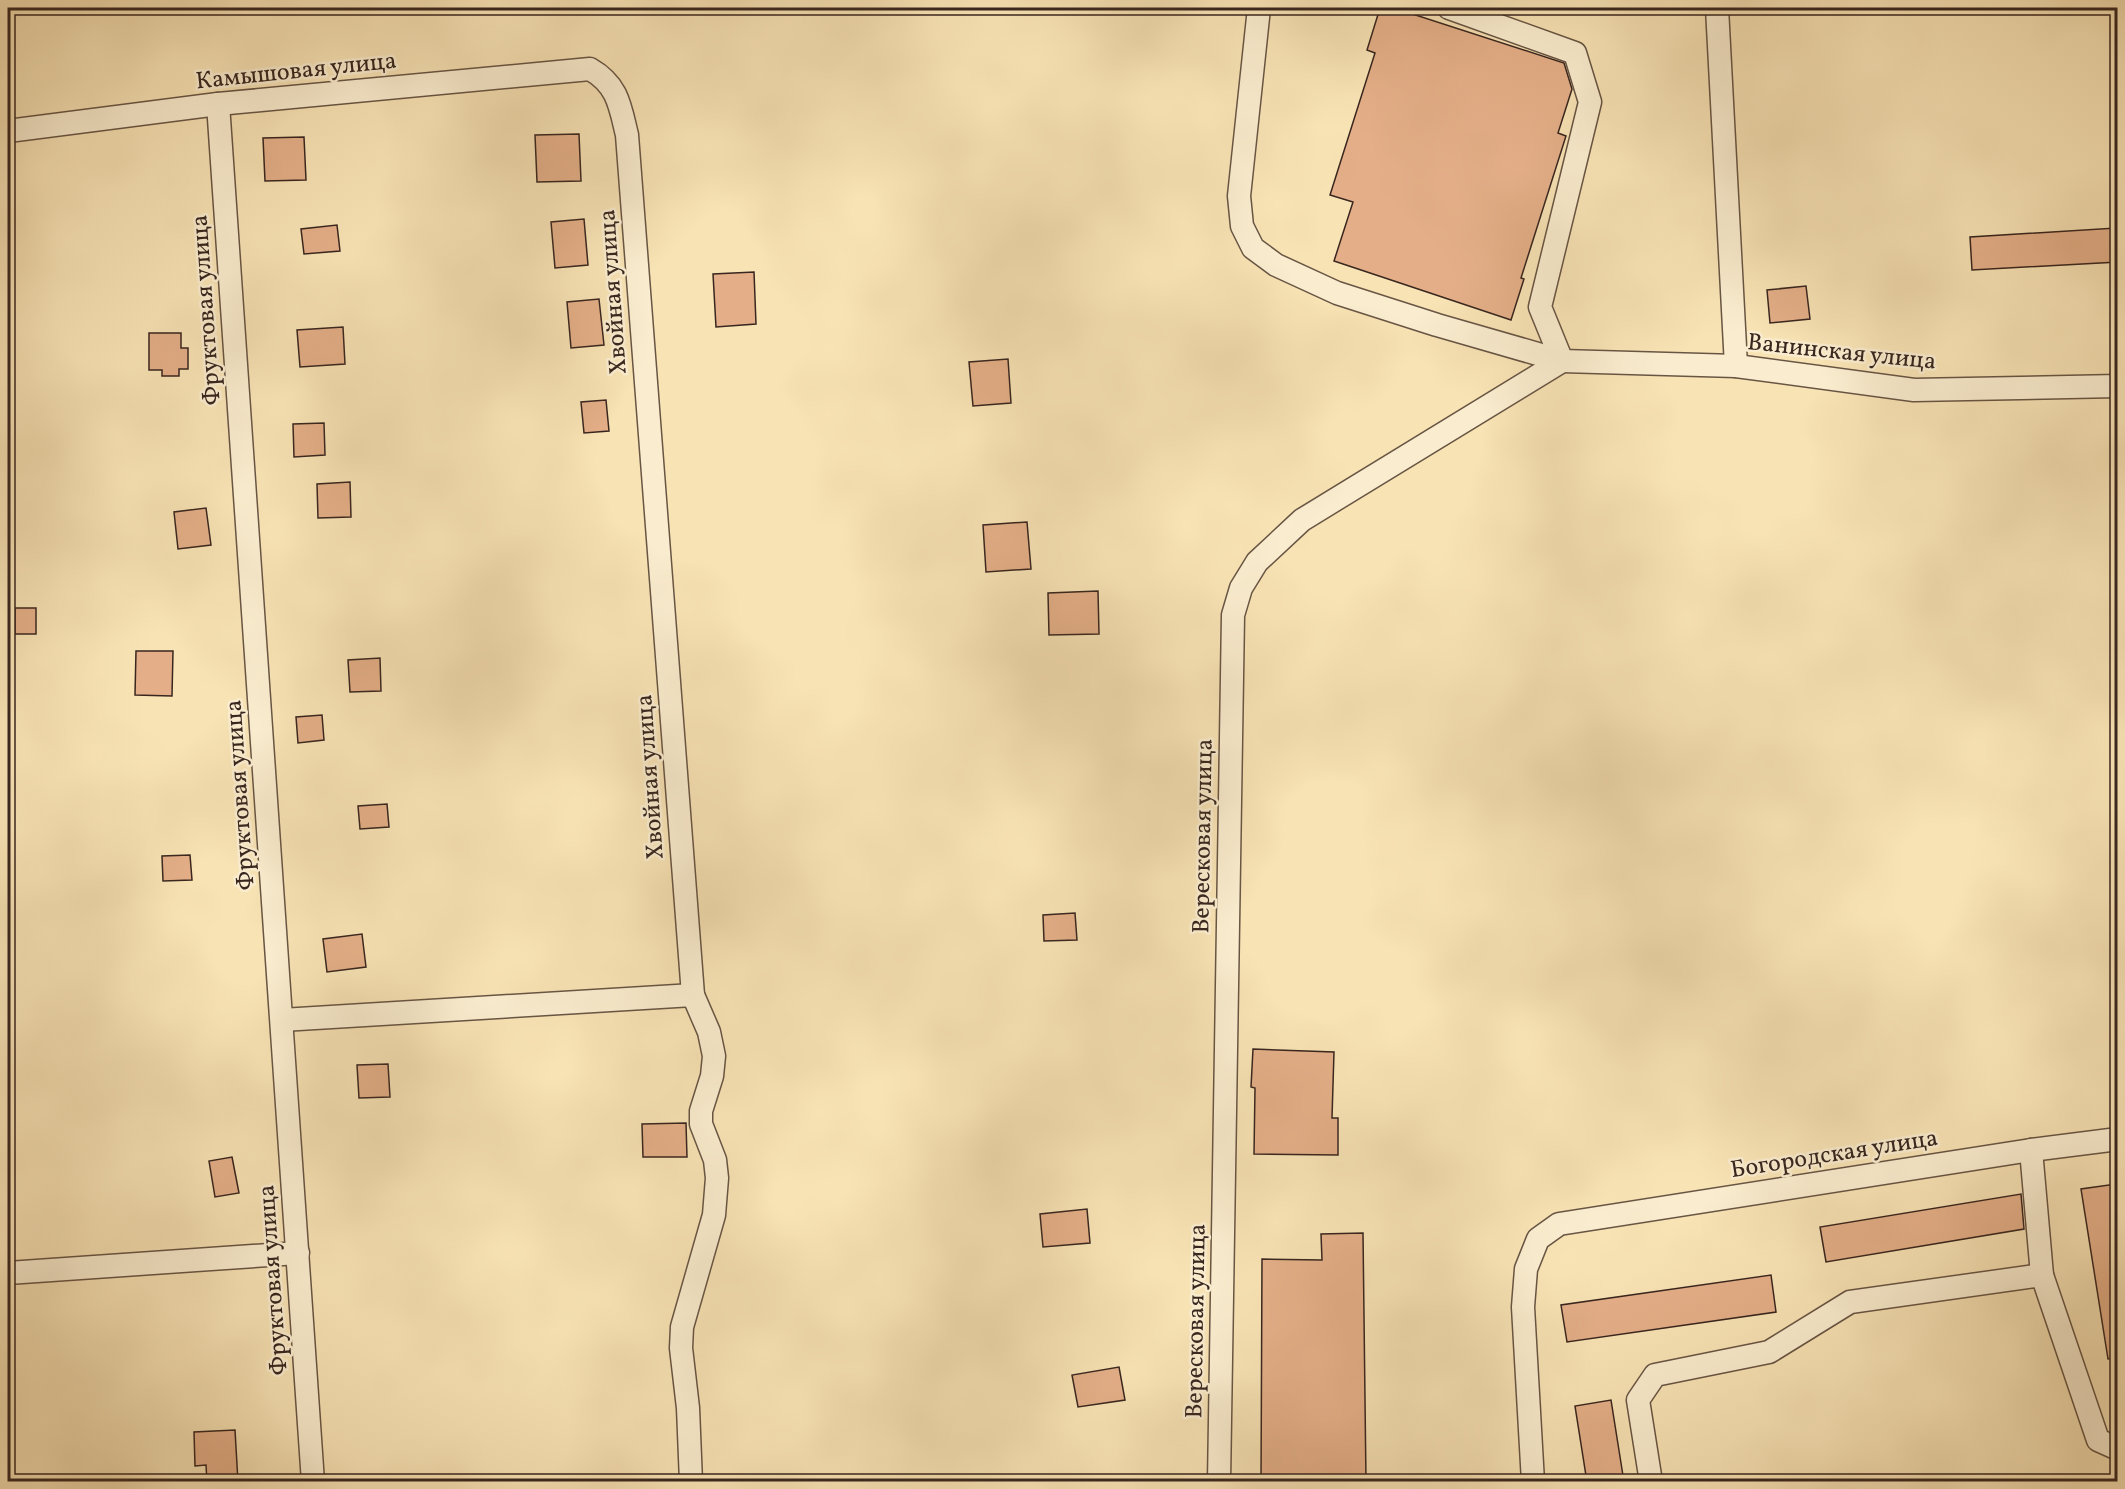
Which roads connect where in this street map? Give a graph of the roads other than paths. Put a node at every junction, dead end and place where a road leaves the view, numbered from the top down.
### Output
1 (1259, 8) edge
2 (1449, 8) edge
3 (1717, 8) edge
4 (590, 69) joint
5 (218, 104) junction
6 (8, 131) edge
7 (1562, 361) junction
8 (1736, 366) junction
9 (2118, 386) edge
10 (693, 995) junction
11 (282, 1020) junction
12 (2118, 1139) edge
13 (2031, 1150) junction
14 (298, 1253) junction
15 (8, 1273) edge
16 (2042, 1275) junction
17 (2118, 1449) edge
18 (313, 1482) edge
19 (691, 1482) edge
20 (1219, 1482) edge
21 (1533, 1482) edge
22 (1651, 1482) edge

1 - 7 street, Ванинская улица
2 - 7 street
3 - 8 street
4 - 5 street, Камышовая улица
4 - 10 street, Хвойная улица
5 - 6 street, Камышовая улица
5 - 11 street, Фруктовая улица
7 - 8 street, Ванинская улица
7 - 20 street, Вересковая улица
8 - 9 street, Ванинская улица
10 - 11 street
10 - 19 street, Хвойная улица
11 - 14 street, Фруктовая улица
12 - 13 street, Богородская улица
13 - 16 street
13 - 21 street, Богородская улица
14 - 15 street
14 - 18 street, Фруктовая улица
16 - 17 street
16 - 22 street

